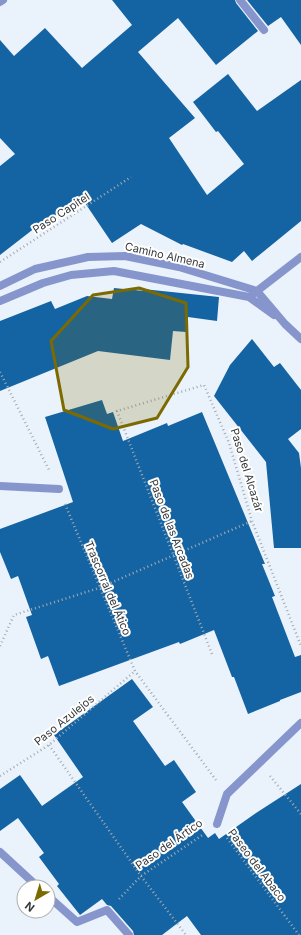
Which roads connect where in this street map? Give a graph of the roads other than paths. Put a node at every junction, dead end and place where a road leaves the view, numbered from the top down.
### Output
1 (3, 0) edge
2 (240, 0) edge
3 (0, 2) edge
4 (264, 30) dead end
5 (301, 257) edge
6 (0, 286) edge
7 (257, 291) junction
8 (249, 297) junction
9 (0, 301) edge
10 (285, 324) junction
11 (301, 339) edge
12 (0, 486) edge
13 (59, 489) road end
14 (301, 723) edge
15 (217, 824) road end
16 (0, 852) edge
17 (29, 879) edge
18 (56, 903) edge
19 (128, 935) edge

1 - 3 street
2 - 4 street
5 - 7 street
6 - 7 street, Camino Almena
7 - 8 street
7 - 10 street
8 - 9 street
8 - 10 street
10 - 11 street
12 - 13 street
14 - 15 street, Paso del Ártico
16 - 17 street
18 - 19 street

